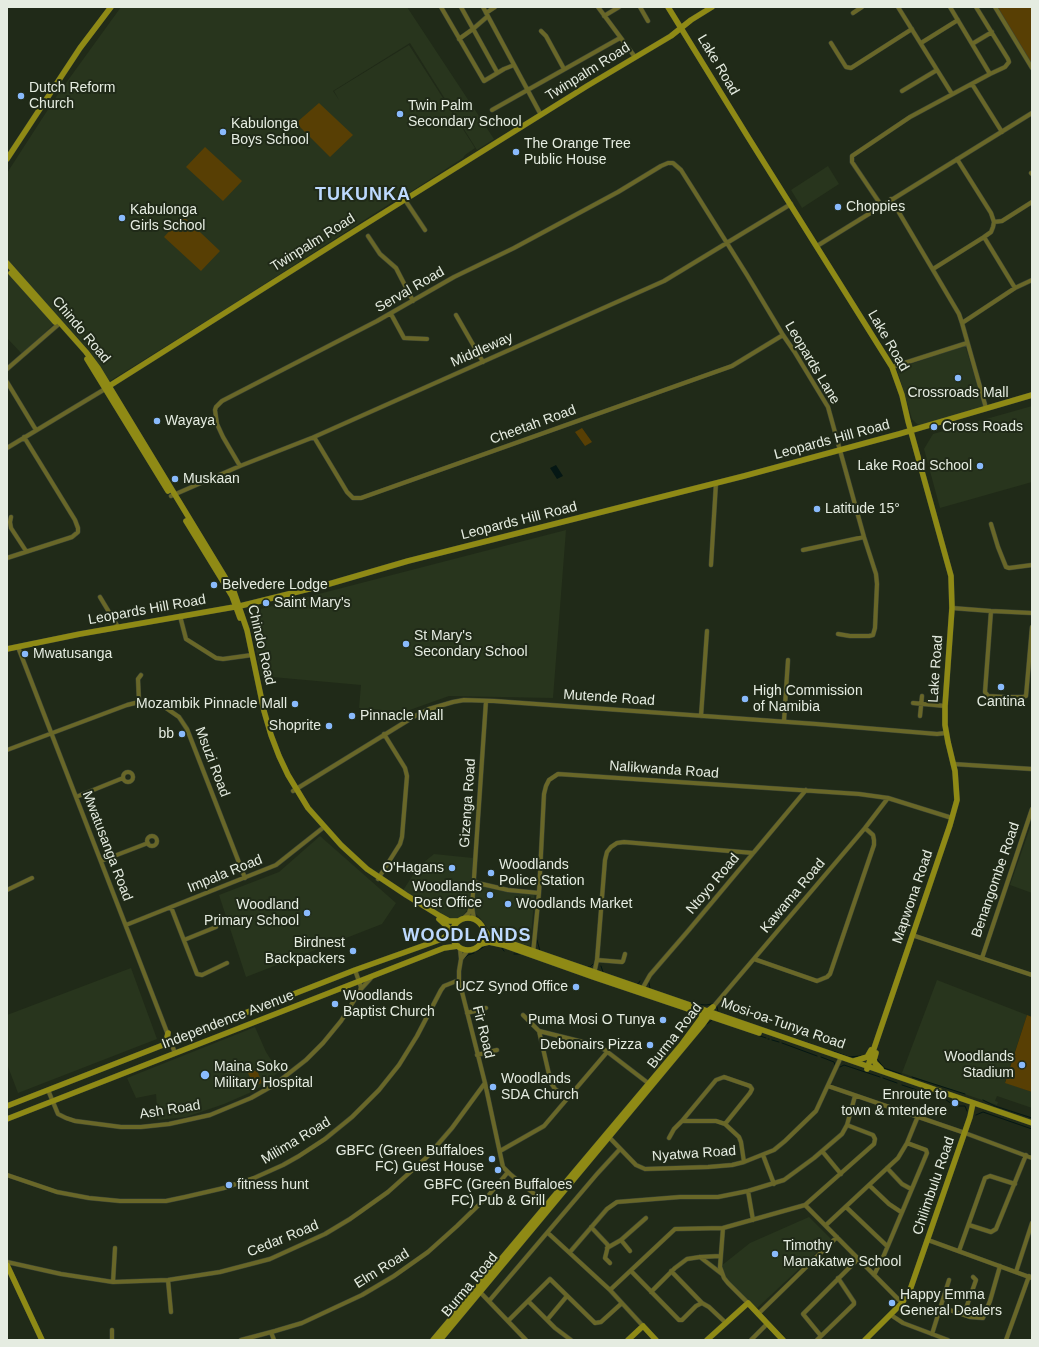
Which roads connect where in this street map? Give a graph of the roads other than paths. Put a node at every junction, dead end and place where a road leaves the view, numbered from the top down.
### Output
1 (441, 7) edge
2 (461, 7) edge
3 (483, 7) edge
4 (495, 7) edge
5 (598, 7) edge
6 (619, 7) edge
7 (640, 7) edge
8 (668, 7) edge
9 (712, 7) edge
10 (862, 7) edge
11 (898, 7) edge
12 (950, 7) edge
13 (976, 7) edge
14 (994, 7) edge
15 (108, 8) edge
16 (853, 13) dead end
17 (487, 14) junction
18 (604, 16) junction
19 (676, 18) junction
20 (692, 20) junction
21 (958, 20) junction
22 (648, 21) dead end
23 (681, 28) junction
24 (473, 29) junction
25 (912, 29) junction
26 (541, 31) dead end
27 (992, 32) junction
28 (671, 36) junction
29 (620, 38) junction
30 (688, 38) junction
31 (459, 39) junction
32 (831, 43) dead end
33 (921, 43) junction
34 (972, 44) junction
35 (635, 57) junction
36 (514, 65) junction
37 (1032, 68) edge
38 (564, 69) junction
39 (937, 70) junction
40 (497, 72) junction
41 (990, 74) junction
42 (972, 84) junction
43 (527, 90) junction
44 (902, 91) dead end
45 (952, 94) junction
46 (492, 110) dead end
47 (1032, 113) edge
48 (541, 115) junction
49 (1002, 132) junction
50 (7, 158) edge
51 (957, 159) junction
52 (673, 163) joint
53 (891, 199) junction
54 (405, 200) junction
55 (1032, 202) edge
56 (791, 204) junction
57 (881, 205) junction
58 (994, 222) junction
59 (425, 230) dead end
60 (368, 236) dead end
61 (984, 237) junction
62 (727, 244) junction
63 (817, 246) junction
64 (7, 263) edge
65 (7, 269) edge
66 (933, 269) junction
67 (1032, 280) edge
68 (1015, 288) junction
69 (413, 302) junction
70 (391, 314) junction
71 (456, 315) dead end
72 (962, 323) junction
73 (59, 324) junction
74 (782, 334) junction
75 (427, 339) dead end
76 (967, 343) junction
77 (482, 362) junction
78 (892, 367) junction
79 (7, 369) edge
80 (7, 382) edge
81 (107, 387) junction
82 (1032, 395) edge
83 (986, 408) junction
84 (908, 418) junction
85 (923, 427) junction
86 (36, 430) junction
87 (911, 431) junction
88 (899, 434) junction
89 (24, 437) junction
90 (314, 437) junction
91 (914, 442) junction
92 (7, 448) edge
93 (840, 450) junction
94 (240, 466) junction
95 (716, 483) junction
96 (173, 495) junction
97 (11, 517) dead end
98 (991, 524) dead end
99 (864, 537) junction
100 (803, 550) dead end
101 (26, 551) junction
102 (7, 558) edge
103 (711, 565) dead end
104 (1032, 565) edge
105 (100, 596) dead end
106 (234, 596) junction
107 (249, 603) junction
108 (238, 606) junction
109 (226, 608) junction
110 (952, 608) junction
111 (991, 611) junction
112 (1032, 613) edge
113 (241, 615) junction
114 (180, 616) junction
115 (118, 627) junction
116 (1032, 627) edge
117 (707, 631) dead end
118 (838, 634) dead end
119 (18, 647) junction
120 (7, 649) edge
121 (250, 656) junction
122 (788, 660) dead end
123 (141, 675) dead end
124 (922, 696) dead end
125 (486, 701) junction
126 (139, 702) junction
127 (913, 703) dead end
128 (921, 704) junction
129 (945, 706) junction
130 (701, 716) junction
131 (920, 716) dead end
132 (784, 721) junction
133 (52, 733) junction
134 (946, 733) junction
135 (384, 734) junction
136 (7, 750) edge
137 (953, 764) junction
138 (1032, 769) edge
139 (123, 778) dead end
140 (295, 790) junction
141 (806, 790) junction
142 (76, 797) junction
143 (888, 798) junction
144 (1032, 810) edge
145 (952, 818) junction
146 (323, 828) junction
147 (865, 828) junction
148 (148, 843) dead end
149 (753, 853) junction
150 (101, 861) junction
151 (32, 878) dead end
152 (245, 878) junction
153 (379, 878) junction
154 (473, 882) junction
155 (7, 890) edge
156 (539, 893) junction
157 (472, 906) junction
158 (171, 907) junction
159 (474, 919) junction
160 (460, 920) junction
161 (126, 925) junction
162 (216, 926) dead end
163 (483, 928) junction
164 (452, 931) junction
165 (912, 935) junction
166 (184, 940) junction
167 (481, 944) junction
168 (459, 947) junction
169 (468, 950) junction
170 (533, 953) junction
171 (626, 954) dead end
172 (982, 958) junction
173 (461, 959) junction
174 (754, 959) junction
175 (597, 960) junction
176 (227, 963) dead end
177 (355, 970) junction
178 (594, 975) junction
179 (1032, 975) edge
180 (373, 976) junction
181 (459, 980) junction
182 (359, 981) junction
183 (642, 990) junction
184 (360, 992) junction
185 (486, 1008) dead end
186 (709, 1012) junction
187 (467, 1013) junction
188 (523, 1015) dead end
189 (885, 1016) junction
190 (882, 1024) junction
191 (539, 1031) junction
192 (168, 1033) junction
193 (171, 1042) junction
194 (163, 1046) junction
195 (497, 1050) dead end
196 (608, 1052) junction
197 (175, 1053) junction
198 (477, 1055) junction
199 (840, 1058) junction
200 (854, 1061) junction
201 (867, 1067) junction
202 (888, 1072) junction
203 (484, 1083) junction
204 (648, 1083) junction
205 (828, 1086) junction
206 (48, 1090) junction
207 (855, 1096) junction
208 (567, 1098) junction
209 (52, 1102) junction
210 (975, 1105) junction
211 (7, 1106) edge
212 (918, 1116) junction
213 (7, 1119) edge
214 (682, 1121) junction
215 (1032, 1123) edge
216 (725, 1124) junction
217 (847, 1125) junction
218 (1032, 1127) edge
219 (964, 1132) junction
220 (607, 1135) junction
221 (669, 1138) dead end
222 (907, 1143) junction
223 (620, 1149) junction
224 (500, 1151) junction
225 (822, 1151) junction
226 (763, 1155) junction
227 (1026, 1155) junction
228 (1032, 1158) edge
229 (744, 1162) junction
230 (887, 1168) junction
231 (508, 1172) junction
232 (841, 1174) junction
233 (7, 1175) edge
234 (774, 1184) junction
235 (1015, 1184) junction
236 (870, 1185) junction
237 (911, 1189) junction
238 (748, 1191) junction
239 (805, 1205) junction
240 (549, 1206) junction
241 (846, 1206) junction
242 (901, 1212) junction
243 (646, 1218) dead end
244 (754, 1220) junction
245 (1032, 1223) edge
246 (969, 1225) junction
247 (826, 1226) junction
248 (591, 1227) junction
249 (723, 1228) junction
250 (548, 1233) junction
251 (837, 1238) junction
252 (621, 1240) junction
253 (928, 1240) junction
254 (887, 1246) junction
255 (115, 1248) dead end
256 (607, 1248) junction
257 (630, 1251) dead end
258 (959, 1251) junction
259 (570, 1252) junction
260 (720, 1256) junction
261 (700, 1257) junction
262 (858, 1259) junction
263 (610, 1263) dead end
264 (7, 1264) edge
265 (1000, 1266) junction
266 (631, 1271) junction
267 (671, 1272) junction
268 (1016, 1272) junction
269 (722, 1275) junction
270 (874, 1275) junction
271 (973, 1277) dead end
272 (1031, 1277) edge
273 (838, 1278) junction
274 (168, 1280) junction
275 (949, 1280) dead end
276 (113, 1282) junction
277 (610, 1290) junction
278 (480, 1292) junction
279 (651, 1292) junction
280 (567, 1296) junction
281 (489, 1301) junction
282 (528, 1301) junction
283 (622, 1303) junction
284 (702, 1303) junction
285 (748, 1303) junction
286 (902, 1303) junction
287 (941, 1307) junction
288 (171, 1312) dead end
289 (758, 1314) junction
290 (964, 1314) junction
291 (891, 1315) junction
292 (547, 1320) junction
293 (508, 1321) junction
294 (726, 1323) junction
295 (767, 1324) junction
296 (643, 1326) junction
297 (112, 1330) dead end
298 (271, 1332) junction
299 (932, 1334) junction
300 (821, 1336) junction
301 (42, 1340) edge
302 (112, 1340) edge
303 (241, 1340) edge
304 (274, 1340) edge
305 (433, 1340) edge
306 (440, 1340) edge
307 (526, 1340) edge
308 (571, 1340) edge
309 (628, 1340) edge
310 (656, 1340) edge
311 (707, 1340) edge
312 (751, 1340) edge
313 (783, 1340) edge
314 (817, 1340) edge
315 (865, 1340) edge
316 (948, 1340) edge
317 (1006, 1340) edge

1 - 31 street
2 - 24 street
3 - 17 street
4 - 17 street
5 - 18 street
6 - 18 street
7 - 22 street
8 - 19 main road, Lake Road
9 - 20 main road, Twinpalm Road
10 - 16 street
11 - 25 street
12 - 21 street
13 - 27 street
14 - 37 street
15 - 50 main road
17 - 24 street
17 - 36 street
18 - 29 street
19 - 20 main road
19 - 23 main road, Lake Road
20 - 23 main road, Twinpalm Road
21 - 33 street
21 - 34 street
23 - 28 main road, Twinpalm Road
23 - 30 main road, Lake Road
24 - 31 street
24 - 40 street
25 - 32 street
25 - 33 street
26 - 38 street
27 - 34 street
27 - 41 street
28 - 30 main road
28 - 35 main road, Twinpalm Road
29 - 35 street
29 - 38 street
30 - 56 main road, Lake Road
31 - 40 street
33 - 39 street
34 - 41 street
35 - 48 main road, Twinpalm Road
36 - 40 street
36 - 43 street
38 - 43 street
39 - 44 street
39 - 45 street
41 - 42 street
42 - 45 street
42 - 49 street
43 - 46 street
43 - 48 street
45 - 57 street
47 - 49 street
48 - 54 main road, Twinpalm Road
49 - 51 street
51 - 53 street
51 - 58 street
52 - 62 street, Leopards Lane
52 - 69 street, Serval Road
53 - 57 street
53 - 66 street
54 - 59 street
54 - 81 main road, Twinpalm Road
55 - 58 street
56 - 62 street, Middleway
56 - 63 main road, Lake Road
57 - 63 street
58 - 61 street
60 - 69 street
61 - 66 street
61 - 68 street
62 - 74 street, Leopards Lane
62 - 77 street, Middleway
63 - 78 main road, Lake Road
64 - 73 main road, Chindo Road
65 - 73 main road, Chindo Road
66 - 72 street
67 - 68 street
68 - 72 street
69 - 70 street, Serval Road
70 - 75 street
70 - 94 street, Serval Road
71 - 77 street
72 - 76 street
73 - 79 street
73 - 81 main road, Chindo Road
74 - 90 street, Cheetah Road
74 - 93 street, Leopards Lane
76 - 78 street
76 - 83 street
77 - 90 street, Middleway
78 - 84 main road, Lake Road
80 - 86 street
81 - 86 street, Twinpalm Road
81 - 96 main road, Chindo Road
82 - 83 main road, Leopards Hill Road
83 - 85 main road, Leopards Hill Road
84 - 85 main road
84 - 87 main road, Lake Road
84 - 88 main road
85 - 87 main road, Leopards Hill Road
85 - 91 main road
86 - 89 street, Twinpalm Road
87 - 88 main road, Leopards Hill Road
87 - 91 main road, Lake Road
88 - 91 main road
88 - 93 main road, Leopards Hill Road
89 - 92 street, Twinpalm Road
89 - 101 street
90 - 94 street, Middleway
91 - 110 main road, Lake Road
93 - 95 main road, Leopards Hill Road
93 - 99 street, Leopards Lane
94 - 96 street, Middleway
95 - 103 street
95 - 107 main road, Leopards Hill Road
96 - 106 main road, Chindo Road
97 - 101 street
98 - 104 street
99 - 100 street
99 - 118 street, Leopards Lane
101 - 102 street
105 - 115 street
106 - 107 main road
106 - 108 main road, Chindo Road
106 - 109 main road
107 - 108 main road, Leopards Hill Road
107 - 113 main road
108 - 109 main road, Leopards Hill Road
108 - 113 main road, Chindo Road
109 - 113 main road
109 - 114 main road, Leopards Hill Road
110 - 111 street
110 - 129 main road, Lake Road
111 - 112 street
111 - 116 street
113 - 121 main road, Chindo Road
114 - 115 main road, Leopards Hill Road
114 - 121 street
115 - 119 main road, Leopards Hill Road
117 - 130 street
119 - 120 main road, Leopards Hill Road
119 - 133 street, Mwatusanga Road
121 - 140 main road, Chindo Road
122 - 132 street
123 - 126 street
124 - 128 street
125 - 130 street, Mutende Road
125 - 135 street, Mutende Road
125 - 154 street, Gizenga Road
126 - 133 street, Msuzi Road
126 - 152 street, Msuzi Road
127 - 128 street
128 - 129 street
128 - 131 street
129 - 134 main road, Lake Road
130 - 132 street, Mutende Road
132 - 134 street, Mutende Road
133 - 136 street, Msuzi Road
133 - 142 street, Mwatusanga Road
134 - 137 main road, Mapwona Road
135 - 140 street, Mutende Road
135 - 153 street
137 - 138 street
137 - 145 main road, Mapwona Road
139 - 142 street
140 - 146 main road, Chindo Road
141 - 143 street, Nalikwanda Road
141 - 149 street, Ntoyo Road
141 - 156 street, Nalikwanda Road
142 - 150 street, Mwatusanga Road
143 - 145 street, Nalikwanda Road
143 - 147 street, Kawama Road
144 - 172 street, Benangombe Road
145 - 165 main road, Mapwona Road
146 - 152 street, Impala Road
146 - 153 main road, Chindo Road
147 - 174 street, Kawama Road
147 - 174 street
148 - 150 street
149 - 175 street
149 - 183 street, Ntoyo Road
150 - 161 street, Mwatusanga Road
151 - 155 street
152 - 158 street, Impala Road
153 - 160 main road, Chindo Road
153 - 164 main road, Chindo Road
154 - 156 street
154 - 157 street, Gizenga Road
156 - 170 street, Nalikwanda Road
157 - 159 street, Gizenga Road
157 - 160 street
158 - 161 street, Impala Road
158 - 166 street
159 - 160 main road
159 - 163 main road
160 - 164 main road
161 - 192 street, Mwatusanga Road
162 - 166 street
163 - 167 main road
163 - 170 main road, Mosi-oa-Tunya Road
164 - 168 main road
164 - 177 main road, Independence Avenue
165 - 172 street
165 - 189 main road, Mapwona Road
166 - 176 street
167 - 169 main road
167 - 170 main road, Mosi-oa-Tunya Road
168 - 169 main road
168 - 173 street, Fir Road
168 - 180 main road, Independence Avenue
169 - 173 street
170 - 178 main road, Mosi-oa-Tunya Road
171 - 175 street
172 - 179 street
173 - 181 street, Fir Road
174 - 186 street, Kawama Road
175 - 178 street
177 - 182 street
177 - 193 main road, Independence Avenue
178 - 183 main road, Mosi-oa-Tunya Road
180 - 182 main road, Independence Avenue
180 - 184 street, Ash Road
181 - 187 street, Fir Road
181 - 233 street, Milima Road
182 - 184 street
182 - 197 main road, Independence Avenue
183 - 186 main road, Mosi-oa-Tunya Road
184 - 209 street, Ash Road
185 - 187 street
186 - 199 main road, Mosi-oa-Tunya Road
186 - 204 main road, Burma Road
186 - 220 main road, Burma Road
187 - 198 street, Fir Road
188 - 191 street
189 - 190 main road, Mapwona Road
189 - 202 main road
190 - 200 main road
190 - 201 main road, Mapwona Road
191 - 196 street
191 - 208 street
192 - 193 street, Mwatusanga Road
192 - 194 main road
193 - 194 main road, Independence Avenue
193 - 197 street, Mwatusanga Road
194 - 206 main road, Independence Avenue
195 - 198 street
196 - 204 street
196 - 208 street
197 - 209 main road, Independence Avenue
198 - 203 street, Fir Road
199 - 200 main road, Mosi-oa-Tunya Road
199 - 201 main road, Mosi-oa-Tunya Road
199 - 205 street, Nyatwa Road
200 - 201 main road, Mosi-oa-Tunya Road
201 - 202 main road, Mosi-oa-Tunya Road
201 - 210 main road, Mosi-oa-Tunya Road
202 - 210 main road, Mosi-oa-Tunya Road
203 - 224 street, Fir Road
203 - 274 street, Cedar Road
204 - 220 main road, Burma Road
205 - 207 street
205 - 226 street, Nyatwa Road
206 - 209 street, Ash Road
206 - 211 main road, Independence Avenue
207 - 212 street
207 - 217 street
208 - 224 street
209 - 213 main road, Independence Avenue
210 - 215 main road, Mosi-oa-Tunya Road
210 - 218 main road, Mosi-oa-Tunya Road
210 - 219 main road, Chilimbulu Road
212 - 219 street
212 - 222 street
214 - 216 street
214 - 216 street
214 - 221 street
216 - 229 street
217 - 225 street
217 - 232 street
219 - 227 street
219 - 253 main road, Chilimbulu Road
220 - 223 street, Nyatwa Road
220 - 240 main road, Burma Road
222 - 230 street
222 - 237 street
223 - 229 street, Nyatwa Road
223 - 250 street
224 - 231 street, Fir Road
225 - 232 street
225 - 234 street
226 - 229 street, Nyatwa Road
226 - 234 street
227 - 228 street
227 - 235 street
230 - 236 street
230 - 237 street
231 - 240 street, Fir Road
231 - 298 street, Elm Road
232 - 239 street
234 - 238 street
235 - 246 street
235 - 246 street
236 - 241 street
236 - 242 street
237 - 242 street
238 - 244 street
238 - 248 street
239 - 244 street
239 - 247 street
240 - 278 main road, Burma Road
240 - 305 main road, Burma Road
241 - 247 street
241 - 254 street
242 - 254 street
243 - 252 street
244 - 249 street
245 - 268 street
246 - 258 street
247 - 251 street
248 - 256 street
248 - 259 street
249 - 260 street
249 - 266 street
250 - 259 street
250 - 281 street
251 - 262 street
251 - 289 street
252 - 256 street
252 - 257 street
253 - 258 street
253 - 286 main road, Chilimbulu Road
254 - 270 street
255 - 276 street
256 - 263 street
258 - 265 street
259 - 277 street
260 - 261 street
260 - 269 street
261 - 267 street
261 - 269 street
262 - 270 street
262 - 273 street
264 - 276 street, Cedar Road
264 - 301 main road
265 - 268 street
265 - 290 street
266 - 277 street
266 - 279 street
267 - 279 street
267 - 284 street
268 - 272 street
269 - 285 street
270 - 286 street
271 - 290 street
272 - 317 street
273 - 300 street
273 - 300 street
274 - 276 street, Cedar Road
274 - 288 street
275 - 287 street
277 - 283 street
278 - 281 street
278 - 306 main road, Burma Road
279 - 284 street
280 - 282 street
280 - 283 street
280 - 292 street
281 - 293 street
282 - 292 street
282 - 293 street
283 - 296 street
284 - 294 street
285 - 289 main road
285 - 294 main road
286 - 291 main road, Chilimbulu Road
287 - 290 street
287 - 299 street
289 - 295 main road
291 - 299 street
291 - 315 main road, Chilimbulu Road
292 - 308 street
293 - 307 street
294 - 311 main road
295 - 312 street
295 - 313 main road
296 - 309 main road
296 - 310 main road
297 - 302 street
298 - 303 street, Elm Road
298 - 304 street
299 - 316 street
300 - 314 street

